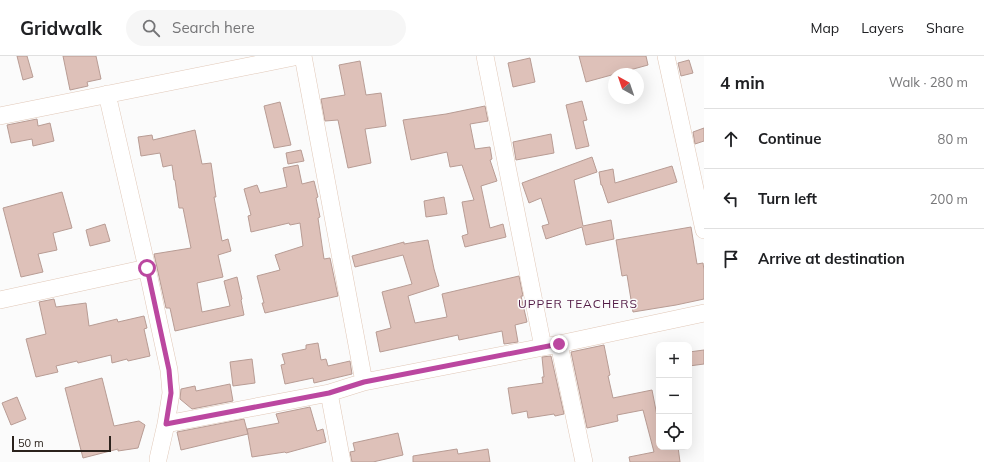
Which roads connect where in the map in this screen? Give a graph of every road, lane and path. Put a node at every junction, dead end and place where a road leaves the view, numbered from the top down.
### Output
1 (299, 56) edge
2 (303, 56) edge
3 (485, 56) edge
4 (666, 56) edge
5 (107, 94) junction
6 (0, 116) edge
7 (704, 230) edge
8 (147, 268) junction
9 (0, 300) edge
10 (704, 313) edge
11 (551, 346) junction
12 (364, 382) junction
13 (329, 393) junction
14 (166, 424) junction
15 (154, 461) edge
16 (342, 462) edge
17 (584, 462) edge

1 - 5 street
2 - 12 street
3 - 11 street
4 - 7 street
5 - 6 street
5 - 8 street
8 - 9 street
8 - 14 street
10 - 11 street
11 - 12 street
11 - 17 street
12 - 13 street
13 - 14 street
13 - 16 street
14 - 15 street

